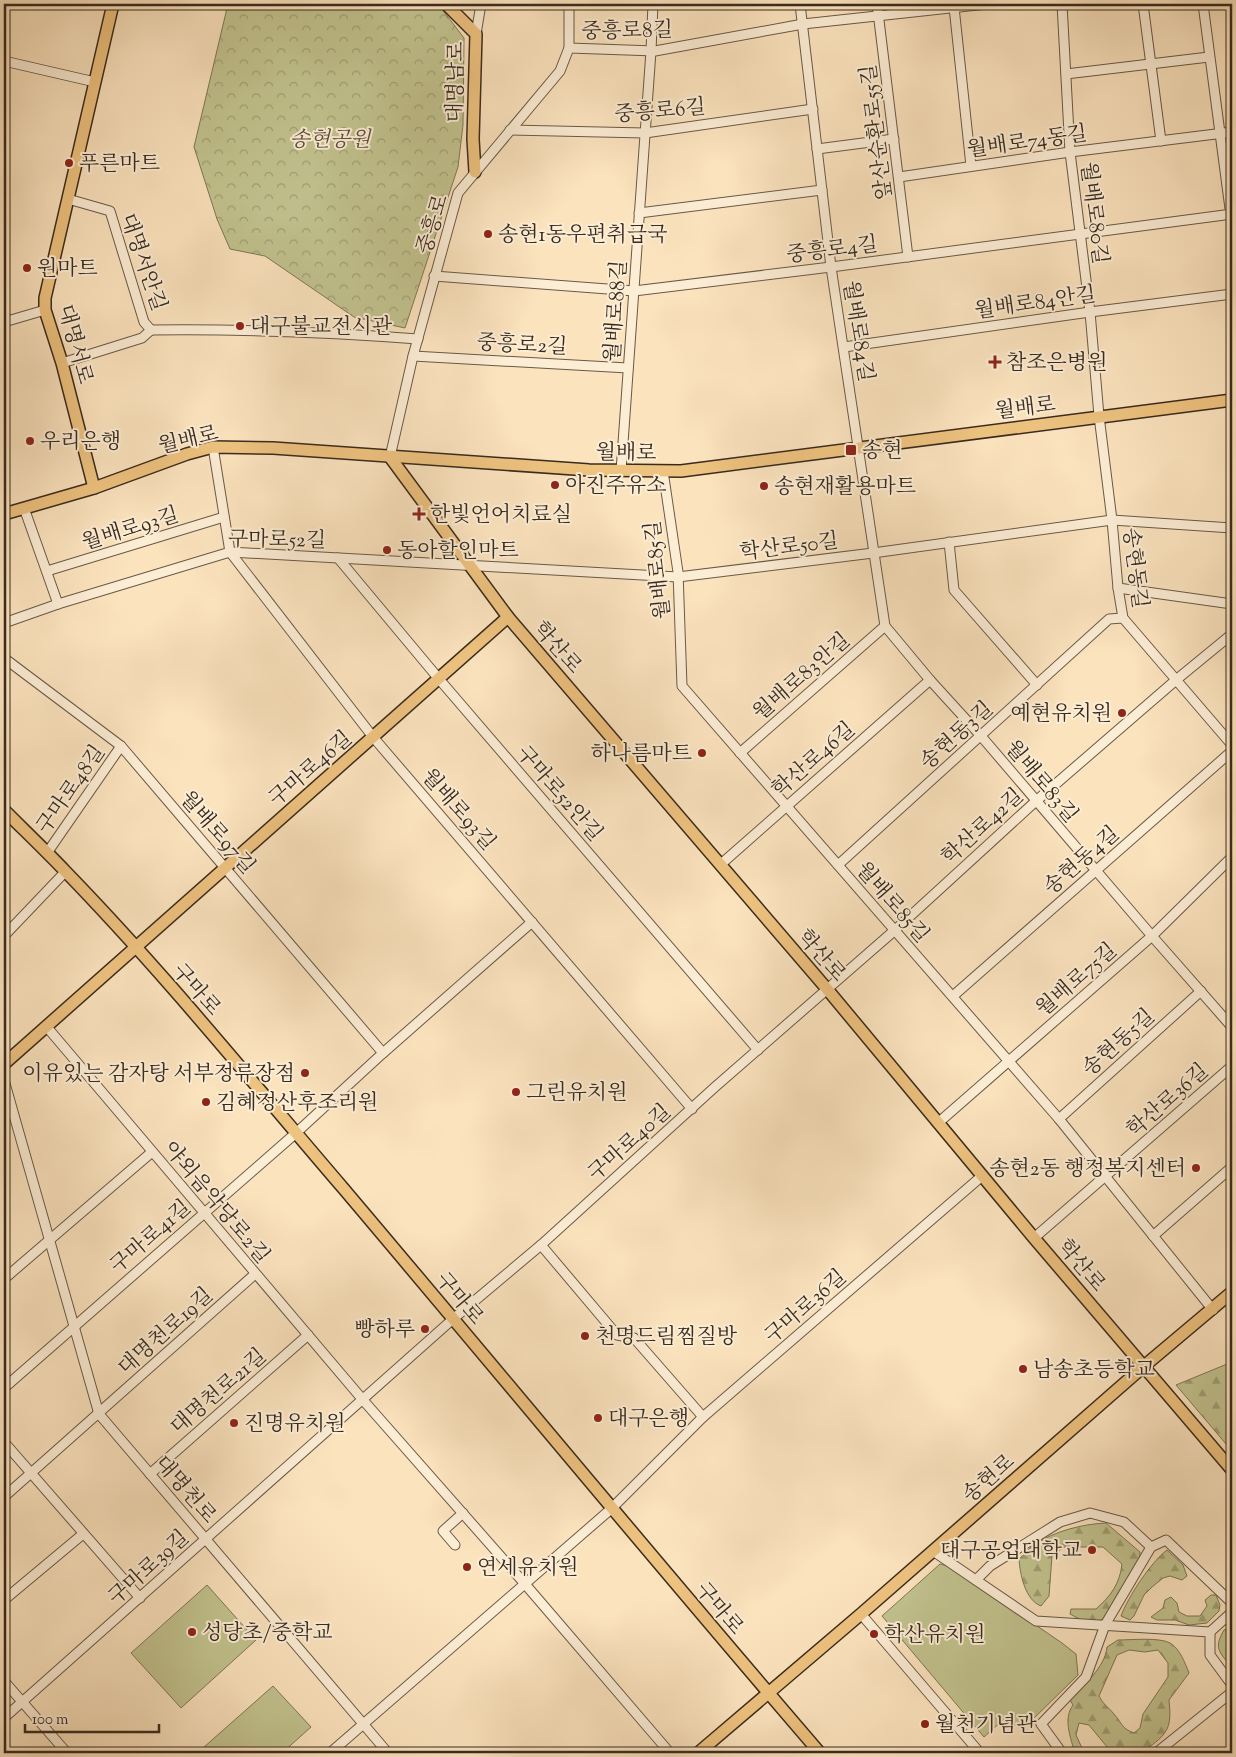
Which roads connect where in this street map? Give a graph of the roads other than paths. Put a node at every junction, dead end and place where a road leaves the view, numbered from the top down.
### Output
1 (113, 4) edge
2 (446, 4) edge
3 (481, 4) edge
4 (569, 4) edge
5 (653, 4) edge
6 (800, 4) edge
7 (877, 4) edge
8 (987, 4) edge
9 (1062, 4) edge
10 (1143, 4) edge
11 (1203, 4) edge
12 (954, 8) junction
13 (880, 16) junction
14 (803, 24) junction
15 (476, 34) junction
16 (569, 48) junction
17 (651, 51) junction
18 (1210, 57) junction
19 (4, 61) edge
20 (1151, 64) junction
21 (1066, 74) junction
22 (95, 82) junction
23 (813, 109) junction
24 (510, 130) junction
25 (1232, 132) edge
26 (645, 133) junction
27 (1219, 134) junction
28 (894, 139) junction
29 (1161, 141) junction
30 (818, 148) junction
31 (1070, 152) junction
32 (971, 166) junction
33 (475, 172) junction
34 (899, 177) junction
35 (822, 190) junction
36 (68, 199) junction
37 (639, 213) junction
38 (1232, 217) edge
39 (1080, 233) junction
40 (908, 256) junction
41 (831, 267) junction
42 (434, 276) junction
43 (634, 291) junction
44 (1232, 294) edge
45 (45, 310) junction
46 (1090, 312) junction
47 (4, 322) edge
48 (150, 330) junction
49 (418, 339) junction
50 (844, 347) junction
51 (413, 356) junction
52 (62, 364) junction
53 (628, 368) junction
54 (1232, 400) edge
55 (1099, 416) junction
56 (214, 447) junction
57 (859, 448) junction
58 (390, 457) junction
59 (621, 471) junction
60 (663, 471) junction
61 (94, 488) junction
62 (24, 508) junction
63 (4, 514) edge
64 (224, 517) junction
65 (1112, 520) junction
66 (1232, 528) edge
67 (949, 542) junction
68 (230, 552) junction
69 (873, 553) junction
70 (338, 558) junction
71 (469, 565) junction
72 (47, 571) junction
73 (678, 577) junction
74 (1118, 588) junction
75 (58, 604) junction
76 (1232, 604) edge
77 (508, 617) junction
78 (1123, 618) junction
79 (4, 623) edge
80 (884, 626) junction
81 (1232, 634) edge
82 (4, 658) edge
83 (439, 679) junction
84 (930, 680) junction
85 (1176, 680) junction
86 (1037, 686) junction
87 (981, 736) junction
88 (373, 737) junction
89 (1232, 745) edge
90 (121, 746) junction
91 (1232, 751) edge
92 (740, 753) junction
93 (1036, 800) junction
94 (786, 806) junction
95 (4, 810) edge
96 (47, 853) junction
97 (1232, 857) edge
98 (720, 865) junction
99 (838, 865) junction
100 (226, 867) junction
101 (1095, 870) junction
102 (66, 871) junction
103 (532, 922) junction
104 (8, 925) edge
105 (895, 930) junction
106 (4, 936) edge
107 (1152, 936) junction
108 (136, 947) junction
109 (827, 989) junction
110 (1201, 991) junction
111 (953, 996) junction
112 (46, 1026) junction
113 (1232, 1027) edge
114 (758, 1050) junction
115 (383, 1053) junction
116 (1009, 1060) junction
117 (4, 1064) edge
118 (1232, 1066) edge
119 (4, 1080) edge
120 (692, 1109) junction
121 (1059, 1119) junction
122 (938, 1123) junction
123 (296, 1133) junction
124 (152, 1152) junction
125 (1232, 1167) edge
126 (982, 1176) junction
127 (1105, 1176) junction
128 (204, 1213) junction
129 (1153, 1236) junction
130 (1034, 1238) junction
131 (49, 1240) junction
132 (541, 1245) junction
133 (255, 1274) junction
134 (4, 1279) edge
135 (1232, 1292) edge
136 (1212, 1310) junction
137 (453, 1319) junction
138 (74, 1326) junction
139 (308, 1335) junction
140 (1143, 1366) junction
141 (4, 1388) edge
142 (363, 1400) junction
143 (99, 1414) junction
144 (703, 1417) junction
145 (4, 1442) edge
146 (1232, 1470) edge
147 (31, 1473) junction
148 (150, 1474) junction
149 (4, 1497) edge
150 (611, 1509) junction
151 (463, 1513) junction
152 (83, 1534) junction
153 (206, 1539) junction
154 (455, 1545) dead end
155 (1151, 1547) junction
156 (933, 1551) junction
157 (976, 1580) junction
158 (525, 1584) junction
159 (140, 1598) junction
160 (4, 1600) edge
161 (1232, 1603) edge
162 (1232, 1612) edge
163 (861, 1614) junction
164 (1105, 1625) junction
165 (1210, 1632) junction
166 (4, 1682) edge
167 (1232, 1684) edge
168 (1232, 1692) edge
169 (769, 1693) junction
170 (22, 1702) junction
171 (4, 1718) edge
172 (364, 1725) junction
173 (67, 1753) edge
174 (330, 1753) edge
175 (388, 1753) edge
176 (670, 1753) edge
177 (698, 1753) edge
178 (820, 1753) edge
179 (980, 1753) edge
180 (1062, 1753) edge
181 (1156, 1753) edge

1 - 22 main road, 대명서로
2 - 15 main road, 대명남로
3 - 15 street
4 - 16 street, 중흥로
5 - 17 street, 월배로88길
6 - 14 street, 월배로84길
7 - 13 street, 앞산순환로55길
8 - 12 street, 중흥로8길
9 - 21 street, 월배로80길
10 - 20 street
11 - 18 street
12 - 13 street, 중흥로8길
12 - 32 street
13 - 14 street, 중흥로8길
13 - 28 street, 앞산순환로55길
14 - 17 street, 중흥로8길
14 - 23 street, 월배로84길
15 - 33 main road, 대명남로
16 - 17 street, 중흥로8길
16 - 24 street, 중흥로
17 - 26 street, 월배로88길
18 - 20 street
18 - 27 street
19 - 22 street
20 - 21 street
20 - 29 street
21 - 31 street, 월배로80길
22 - 36 main road, 대명서로
23 - 26 street, 중흥로6길
23 - 30 street, 월배로84길
24 - 26 street, 중흥로6길
24 - 33 street, 중흥로
25 - 27 street, 월배로74동길
26 - 37 street, 월배로88길
27 - 29 street, 월배로74동길
27 - 38 street
28 - 30 street
28 - 34 street, 앞산순환로55길
29 - 31 street, 월배로74동길
30 - 35 street, 월배로84길
31 - 32 street, 월배로74동길
31 - 39 street, 월배로80길
32 - 34 street, 월배로74동길
33 - 42 street, 중흥로
34 - 40 street, 앞산순환로55길
35 - 37 street
35 - 41 street, 월배로84길
36 - 45 main road, 대명서로
36 - 48 street, 대명서안길
37 - 43 street, 월배로88길
38 - 39 street, 중흥로4길
39 - 40 street, 중흥로4길
39 - 46 street, 월배로80길
40 - 41 street, 중흥로4길
41 - 43 street, 중흥로4길
41 - 50 street, 월배로84길
42 - 43 street, 중흥로4길
42 - 49 street, 중흥로
43 - 53 street, 월배로88길
44 - 46 street, 월배로84안길
45 - 47 street
45 - 52 main road, 대명서로
46 - 50 street, 월배로84안길
46 - 55 street, 월배로80길
48 - 49 street
48 - 52 street, 대명서안길
49 - 51 street, 중흥로
50 - 57 street, 월배로84길
51 - 53 street, 중흥로2길
51 - 58 street, 중흥로
52 - 61 main road, 대명서로
53 - 59 street, 월배로88길
54 - 55 main road, 월배로
55 - 57 main road, 월배로
55 - 65 street, 송현동길
56 - 58 main road, 월배로
56 - 61 main road, 월배로
56 - 64 street, 월배로93길
57 - 60 main road, 월배로
57 - 69 street
58 - 59 main road, 월배로
58 - 71 main road, 학산로
59 - 60 main road, 월배로
60 - 73 street, 월배로85길
61 - 62 main road, 월배로
62 - 63 main road, 월배로
62 - 72 street
64 - 68 street, 월배로93길
64 - 72 street, 월배로93길
65 - 66 street, 학산로50길
65 - 67 street, 학산로50길
65 - 74 street, 송현동길
67 - 69 street, 학산로50길
67 - 86 street
68 - 70 street, 구마로52길
68 - 75 street, 구마로52길
68 - 88 street, 월배로93길
69 - 73 street, 학산로50길
69 - 80 street
70 - 71 street, 구마로52길
70 - 83 street, 구마로52안길
71 - 73 street, 학산로50길
71 - 77 main road, 학산로
72 - 75 street
73 - 92 street, 월배로85길
74 - 76 street
74 - 78 street, 송현동길
75 - 79 street, 구마로52길
77 - 83 main road, 구마로46길
77 - 98 main road, 학산로
78 - 85 street, 송현동길
78 - 86 street, 송현동3길
80 - 84 street, 월배로83길
80 - 92 street, 월배로83안길
81 - 85 street, 학산로42길
82 - 90 street, 월배로97길
83 - 88 main road, 구마로46길
83 - 114 street, 구마로52안길
84 - 87 street, 월배로83길
84 - 94 street, 학산로46길
85 - 89 street, 송현동길
85 - 93 street, 학산로42길
86 - 87 street, 송현동3길
87 - 93 street, 월배로83길
87 - 99 street, 송현동3길
88 - 100 main road, 구마로46길
88 - 103 street, 월배로93길
90 - 96 street, 구마로48길
90 - 100 street, 월배로97길
91 - 101 street, 송현동4길
92 - 94 street, 월배로85길
93 - 101 street, 월배로83길
93 - 105 street, 학산로42길
94 - 98 street, 학산로46길
94 - 99 street, 월배로85길
95 - 96 main road, 구마로
96 - 102 main road, 구마로
97 - 107 street, 월배로75길
98 - 109 main road, 학산로
99 - 105 street, 월배로85길
100 - 108 main road, 구마로46길
100 - 115 street, 월배로97길
101 - 107 street, 월배로83길
101 - 111 street, 송현동4길
102 - 104 street
102 - 108 main road, 구마로
103 - 115 street, 구마로41길
103 - 120 street, 월배로93길
104 - 106 street
105 - 109 street, 학산로42길
105 - 111 street, 월배로85길
107 - 110 street, 월배로83길
107 - 116 street, 월배로75길
108 - 112 main road, 구마로46길
108 - 123 main road, 구마로
109 - 114 street, 구마로40길
109 - 122 main road, 학산로
110 - 113 street, 월배로83길
110 - 121 street, 송현동5길
111 - 116 street, 월배로85길
112 - 117 main road, 구마로46길
112 - 124 street, 야외음악당로2길
114 - 120 street, 구마로40길
115 - 123 street, 구마로41길
116 - 121 street, 월배로85길
116 - 122 street, 월배로75길
118 - 127 street, 학산로36길
119 - 131 street, 대명천로
120 - 132 street, 구마로40길
121 - 127 street, 월배로85길
122 - 126 main road, 학산로
123 - 128 street, 구마로41길
123 - 137 main road, 구마로
124 - 128 street, 야외음악당로2길
124 - 131 street
125 - 129 street
126 - 130 main road, 학산로
126 - 144 street, 구마로36길
127 - 129 street, 월배로85길
127 - 130 street, 학산로36길
128 - 133 street, 야외음악당로2길
128 - 138 street, 구마로41길
129 - 136 street, 월배로85길
130 - 140 main road, 학산로
131 - 134 street
131 - 138 street, 대명천로
132 - 137 street, 구마로40길
132 - 144 street
133 - 139 street, 야외음악당로2길
133 - 143 street, 대명천로19길
135 - 136 main road, 송현로
136 - 140 main road, 송현로
137 - 142 street, 구마로39길
137 - 150 main road, 구마로
138 - 141 street, 구마로41길
138 - 143 street, 대명천로
139 - 142 street, 야외음악당로2길
139 - 148 street, 대명천로21길
140 - 146 main road, 학산로
140 - 156 main road, 송현로
142 - 151 street, 야외음악당로2길
142 - 153 street, 구마로39길
143 - 147 street, 대명천로19길
143 - 148 street, 대명천로
144 - 150 street, 구마로36길
145 - 147 street
147 - 149 street, 대명천로19길
147 - 152 street
148 - 153 street, 대명천로
150 - 158 street, 구마로36길
150 - 169 main road, 구마로
151 - 154 street
151 - 158 street, 야외음악당로2길
152 - 159 street
152 - 160 street
153 - 159 street, 구마로39길
153 - 172 street, 대명천로
155 - 157 street
155 - 161 street
155 - 164 street
156 - 157 street
156 - 163 main road, 송현로
157 - 164 street
158 - 172 street, 구마로36길
158 - 176 street, 야외음악당로2길
159 - 170 street, 구마로39길
162 - 165 street
163 - 169 main road, 송현로
163 - 179 street
164 - 165 street
164 - 180 street
165 - 167 street
166 - 170 street
168 - 181 street
169 - 177 main road, 송현로
169 - 178 main road, 구마로
170 - 171 street, 구마로39길
170 - 173 street
172 - 174 street
172 - 175 street, 대명천로

